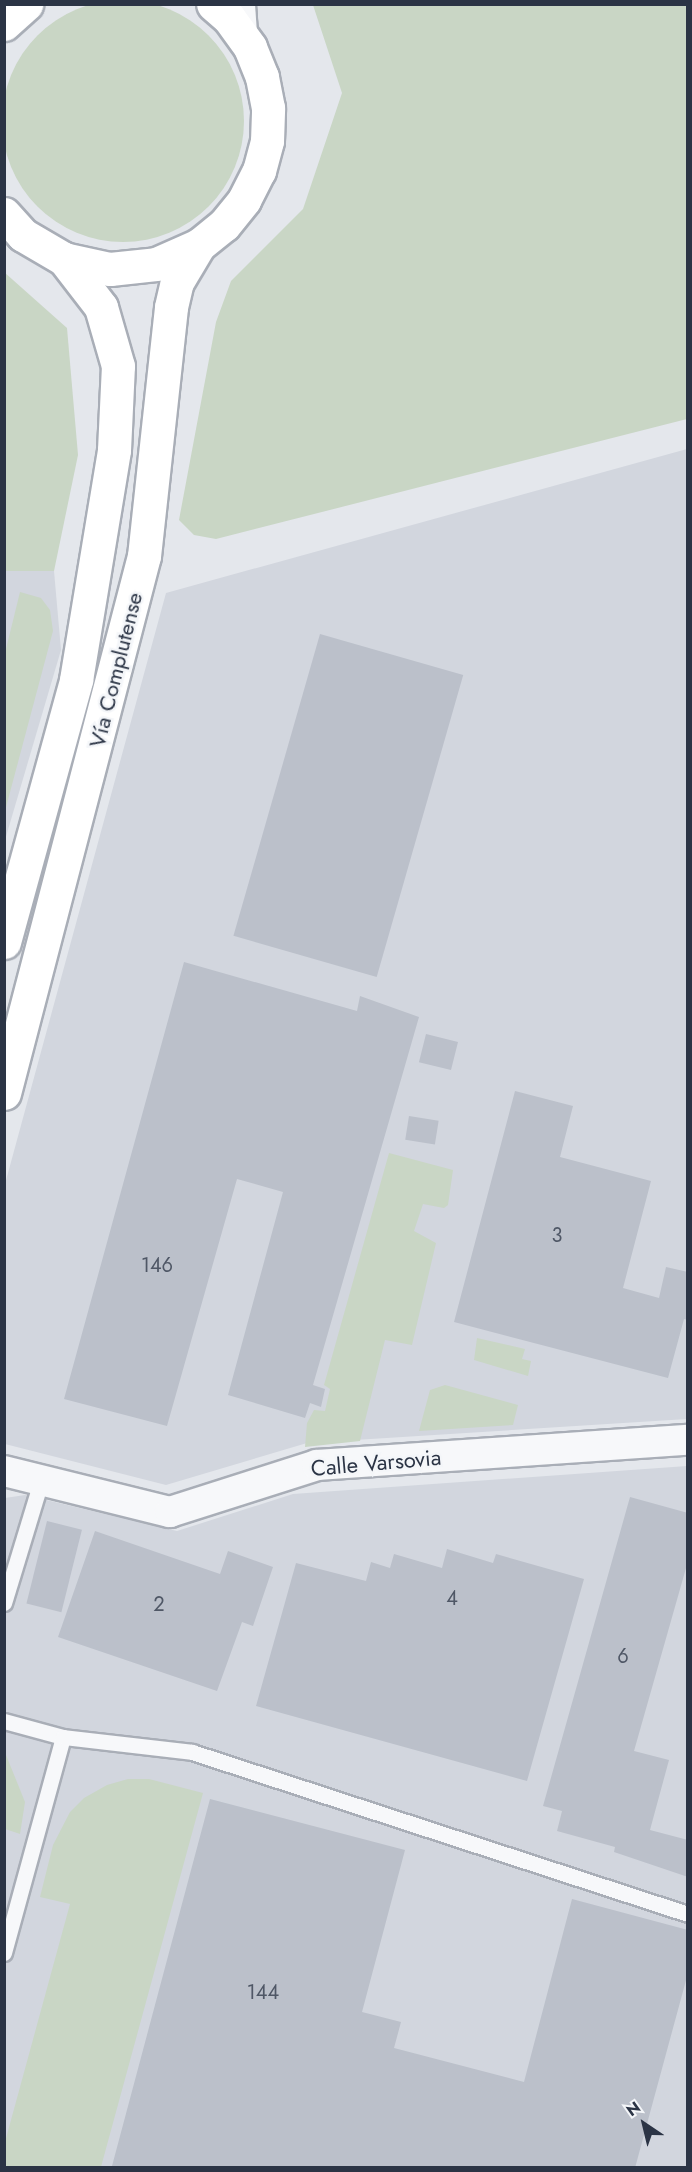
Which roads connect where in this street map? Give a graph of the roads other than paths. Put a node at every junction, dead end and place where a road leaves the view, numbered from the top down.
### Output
1 (26, 4) edge
2 (213, 4) edge
3 (247, 4) edge
4 (4, 24) edge
5 (250, 47) junction
6 (4, 214) edge
7 (199, 245) junction
8 (64, 259) junction
9 (4, 942) edge
10 (4, 1093) edge
11 (687, 1440) edge
12 (4, 1471) edge
13 (41, 1481) junction
14 (4, 1603) edge
15 (4, 1721) edge
16 (63, 1737) junction
17 (687, 1914) edge
18 (4, 1953) edge

1 - 4 main road
2 - 5 main road
3 - 5 lane
5 - 7 main road
6 - 8 main road
7 - 8 main road
7 - 10 main road, Vía Complutense
8 - 9 main road, Vía Complutense
11 - 13 street, Calle Varsovia
12 - 13 street, Calle Varsovia
13 - 14 lane
15 - 16 lane
16 - 17 lane
16 - 18 lane

